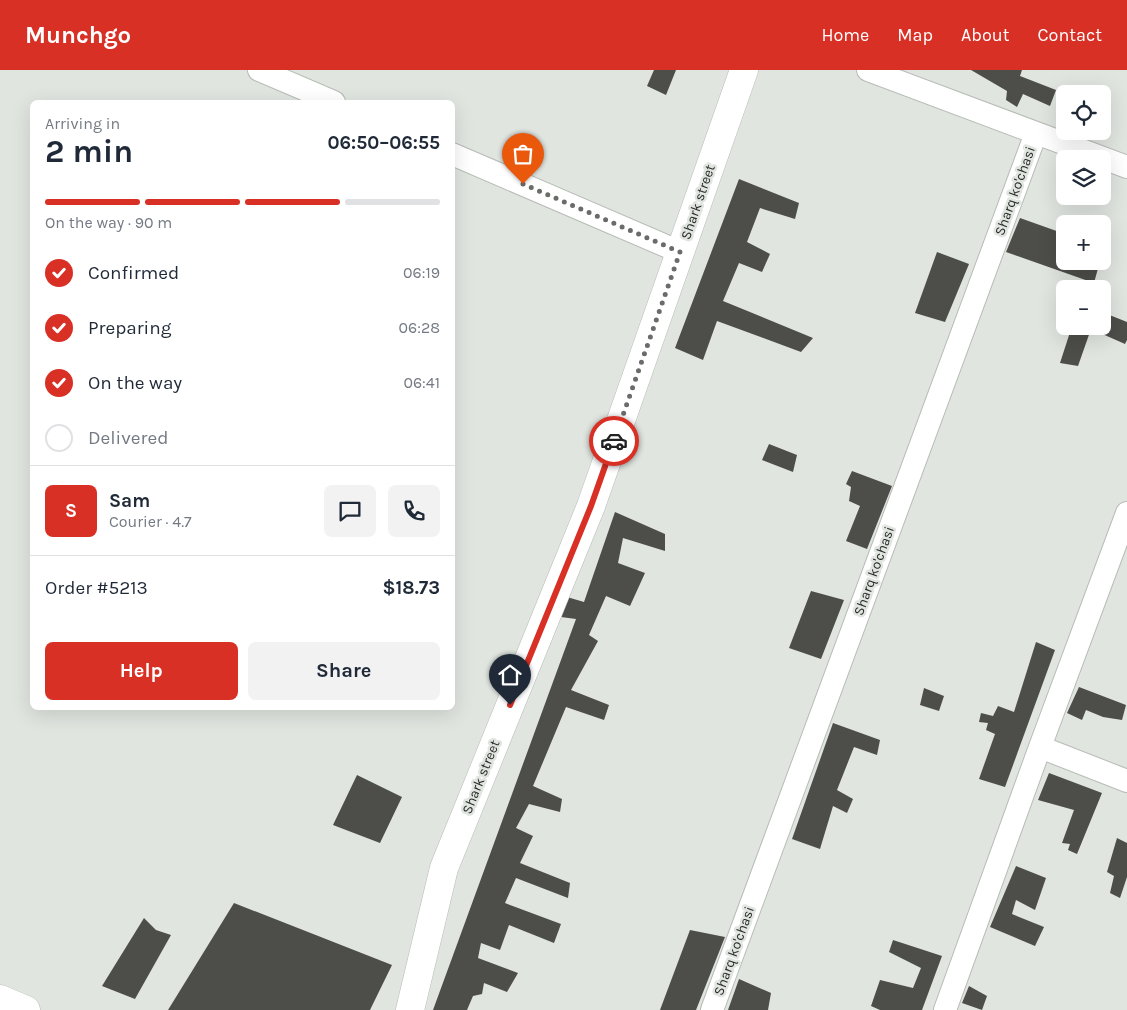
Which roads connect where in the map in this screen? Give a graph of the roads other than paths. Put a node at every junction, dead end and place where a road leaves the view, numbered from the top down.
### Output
1 (259, 70) edge
2 (744, 70) edge
3 (868, 70) edge
4 (329, 100) edge
5 (1036, 133) junction
6 (455, 155) edge
7 (1127, 167) edge
8 (680, 252) junction
9 (1127, 513) edge
10 (1040, 747) junction
11 (1127, 781) edge
12 (0, 999) edge
13 (26, 1010) edge
14 (410, 1010) edge
15 (712, 1010) edge
16 (945, 1010) edge

1 - 4 street
2 - 8 main road, Shark street
3 - 5 street, Sharq ko'chasi
5 - 7 street, Sharq ko'chasi
5 - 15 street, Sharq ko'chasi
6 - 8 street
8 - 14 main road, Shark street
9 - 10 street
10 - 11 street
10 - 16 street
12 - 13 main road

